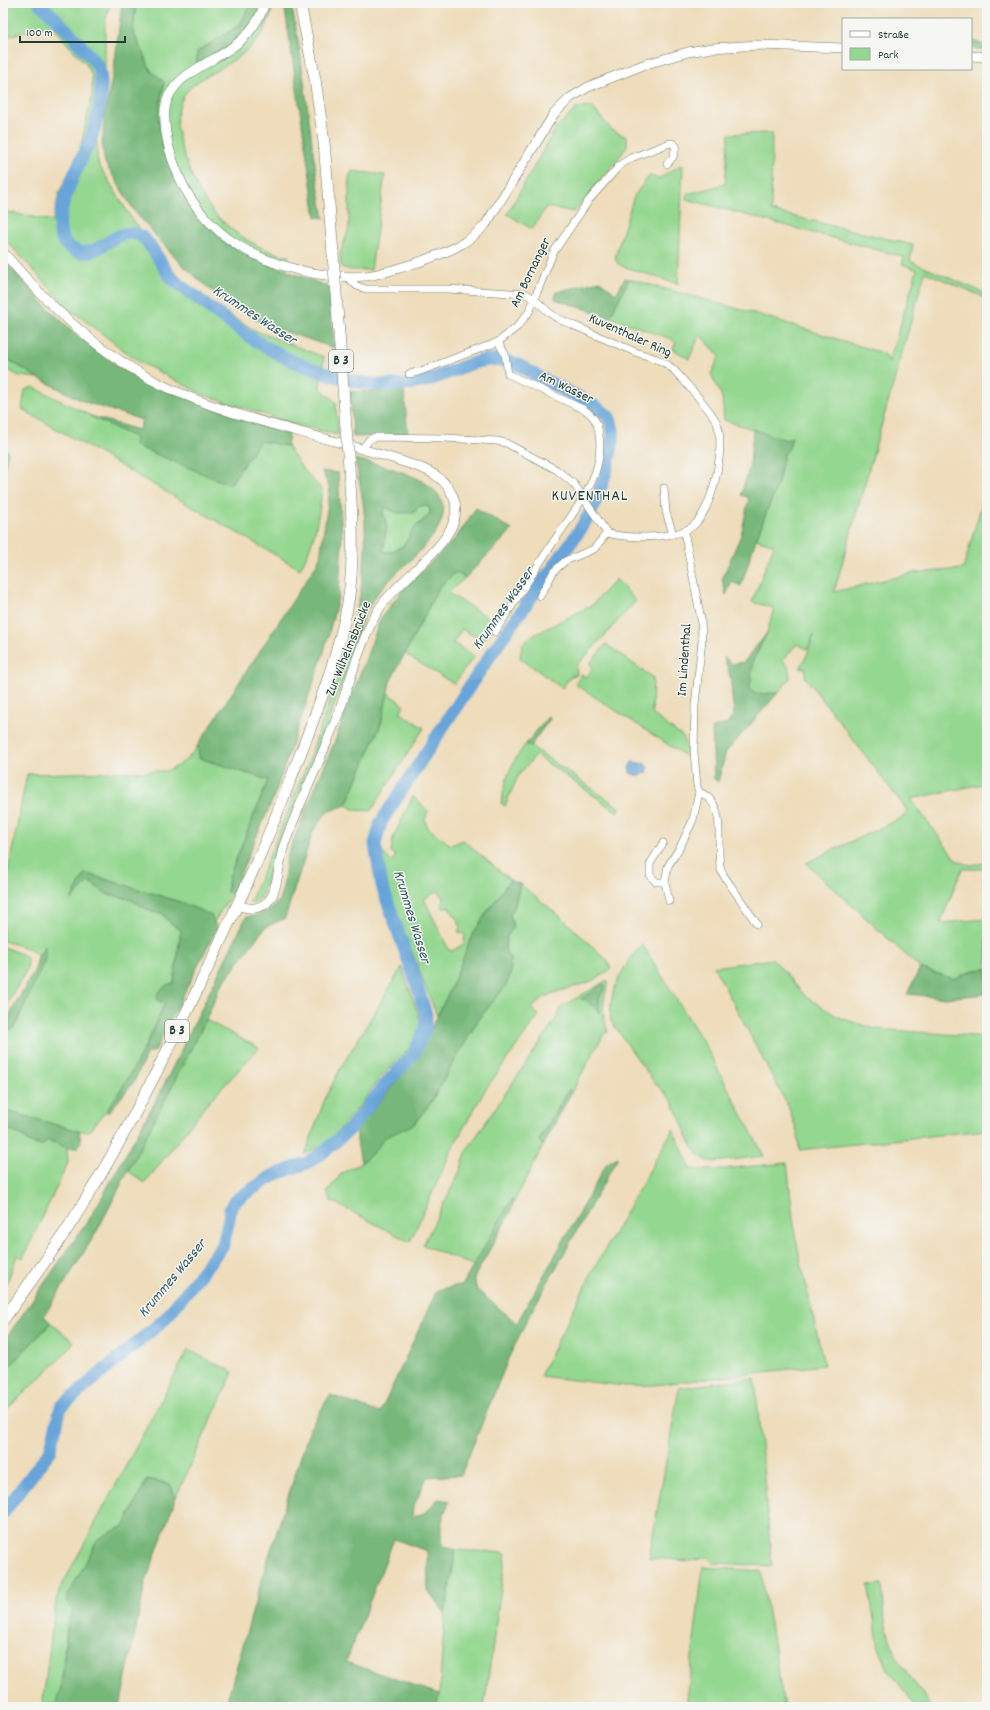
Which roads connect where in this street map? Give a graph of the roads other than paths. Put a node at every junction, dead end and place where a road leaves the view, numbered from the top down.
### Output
1 (265, 3) edge
2 (300, 3) edge
3 (842, 48) edge
4 (972, 56) edge
5 (987, 57) edge
6 (667, 164) dead end
7 (3, 252) edge
8 (336, 277) junction
9 (347, 277) junction
10 (535, 298) junction
11 (498, 342) junction
12 (409, 374) dead end
13 (348, 445) junction
14 (362, 449) junction
15 (664, 488) dead end
16 (584, 498) junction
17 (684, 531) junction
18 (607, 533) junction
19 (673, 534) junction
20 (540, 596) dead end
21 (495, 632) dead end
22 (699, 792) junction
23 (663, 843) dead end
24 (665, 882) junction
25 (669, 901) dead end
26 (238, 905) junction
27 (757, 924) dead end
28 (3, 1320) edge

1 - 8 street
2 - 26 main road, B 3, bridge
3 - 9 street
4 - 5 street
6 - 10 street, Am Bornanger
7 - 13 street, Zur Wilhelmsbrücke
8 - 9 street
8 - 13 street, bridge
9 - 10 street, Kuventhaler Ring
10 - 11 street, Am Bornanger
10 - 17 street, Kuventhaler Ring
11 - 12 street, Am Bornanger
11 - 16 street, Am Wasser
13 - 14 street, Zur Wilhelmsbrücke
14 - 16 street
14 - 26 street, Zur Wilhelmsbrücke
15 - 19 street
16 - 18 street
16 - 21 street, Am Wasser
17 - 19 street, Kuventhaler Ring
17 - 22 street, Im Lindenthal
18 - 19 street, Kuventhaler Ring
18 - 20 street
22 - 24 street
22 - 27 street
23 - 24 street
24 - 25 street
26 - 28 main road, B 3

